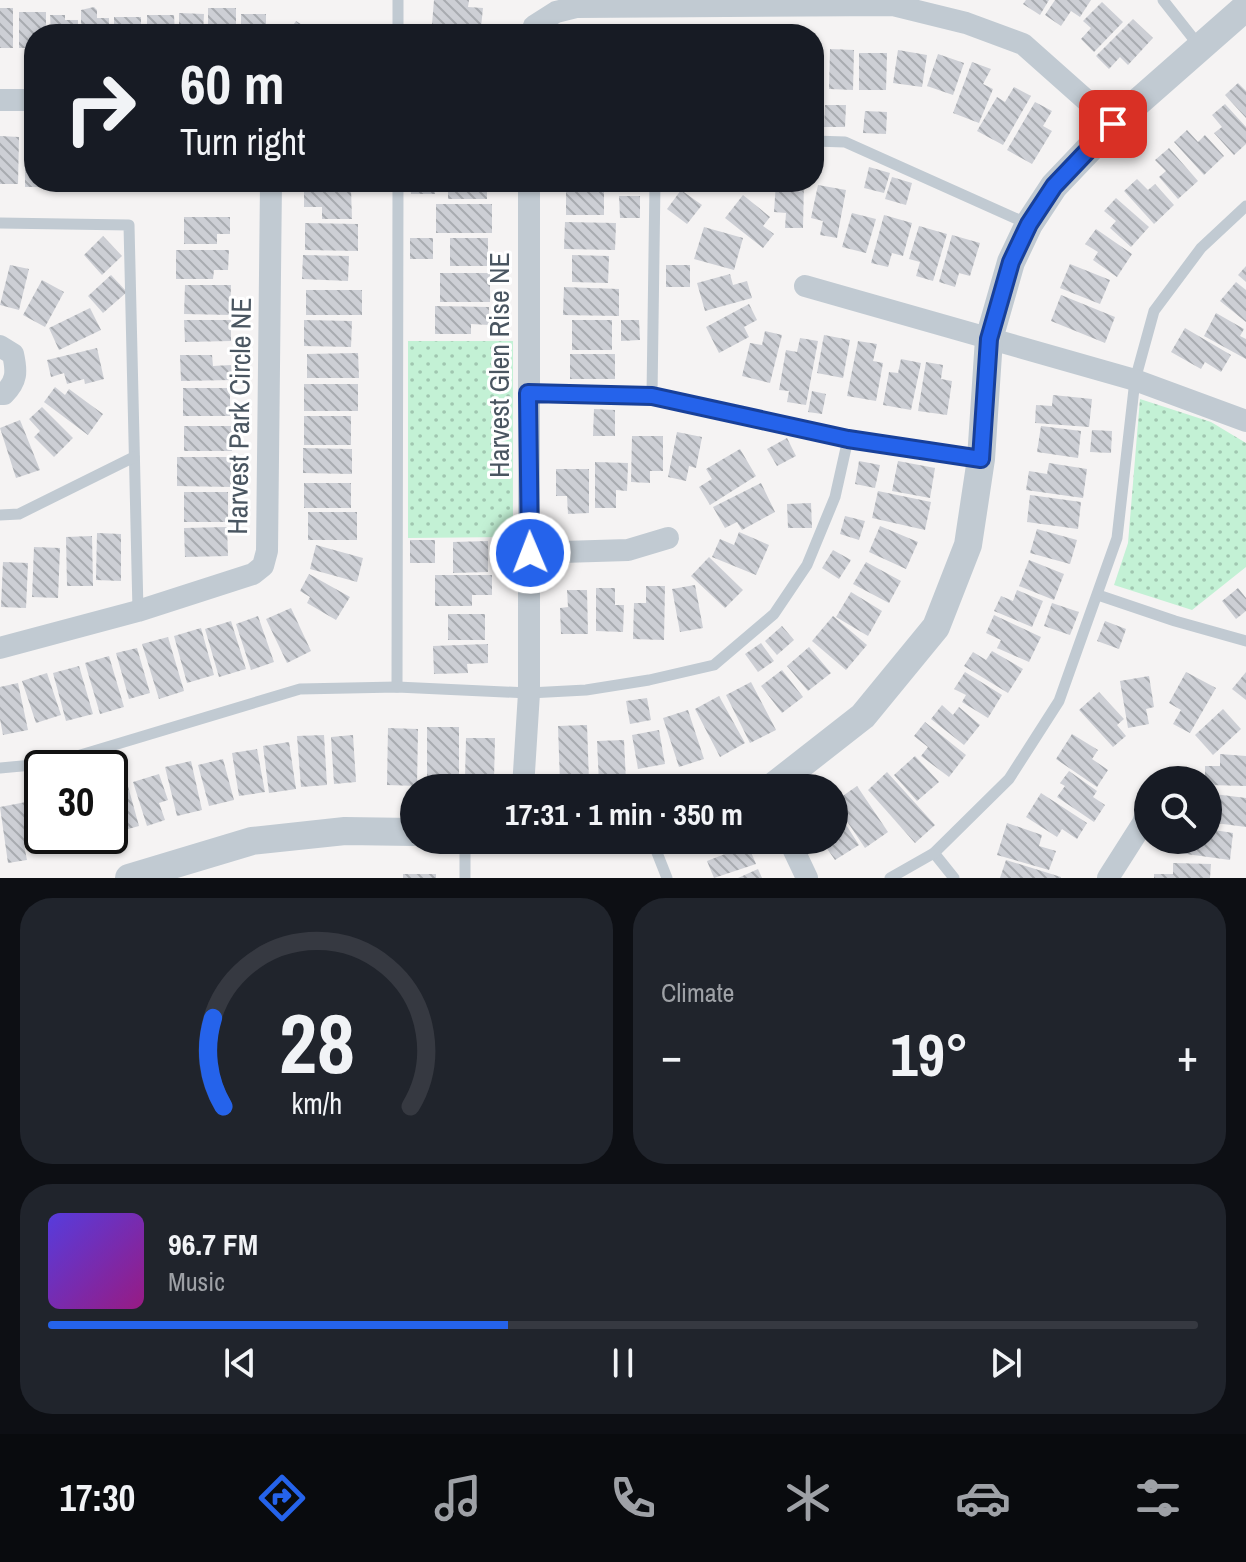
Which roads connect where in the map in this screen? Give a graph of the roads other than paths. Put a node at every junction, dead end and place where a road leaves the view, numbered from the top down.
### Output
1 (398, 0) edge
2 (1163, 0) edge
3 (1246, 7) edge
4 (398, 24) edge
5 (537, 24) edge
6 (1201, 48) junction
7 (0, 100) edge
8 (24, 100) edge
9 (1113, 124) junction
10 (824, 141) edge
11 (271, 192) edge
12 (398, 192) edge
13 (529, 192) edge
14 (655, 192) edge
15 (1246, 206) edge
16 (0, 223) edge
17 (1029, 224) junction
18 (805, 286) dead end
19 (989, 339) junction
20 (0, 346) edge
21 (1135, 380) junction
22 (528, 393) junction
23 (0, 394) edge
24 (652, 396) junction
25 (1246, 421) edge
26 (848, 439) junction
27 (134, 457) junction
28 (981, 459) junction
29 (0, 515) edge
30 (668, 538) dead end
31 (530, 553) junction
32 (1098, 595) junction
33 (138, 611) junction
34 (1246, 641) edge
35 (0, 648) edge
36 (397, 687) junction
37 (529, 693) junction
38 (0, 768) edge
39 (524, 774) edge
40 (789, 774) edge
41 (400, 832) edge
42 (1134, 837) edge
43 (934, 853) junction
44 (465, 854) edge
45 (658, 854) edge
46 (796, 854) edge
47 (169, 872) edge
48 (132, 878) edge
49 (465, 878) edge
50 (667, 878) edge
51 (807, 878) edge
52 (890, 878) edge
53 (954, 878) edge
54 (1108, 878) edge

1 - 4 lane
2 - 6 lane
3 - 6 street
5 - 9 street
6 - 9 street
7 - 8 street
9 - 17 street
10 - 17 lane
11 - 33 street, Harvest Park Circle NE
12 - 36 lane
13 - 22 street, Harvest Glen Rise NE
14 - 24 lane
15 - 21 lane
16 - 27 lane
17 - 19 street
18 - 19 street
19 - 21 street
19 - 28 street
20 - 23 street
21 - 25 street
21 - 32 lane
22 - 24 lane
22 - 31 street, Harvest Glen Rise NE
24 - 26 lane
26 - 28 lane
26 - 37 lane
27 - 29 lane
27 - 33 lane
28 - 40 street
30 - 31 street
31 - 37 street, Harvest Glen Rise NE
32 - 34 lane
32 - 43 lane
33 - 35 street, Harvest Park Circle NE
36 - 37 lane
36 - 38 lane
37 - 39 street, Harvest Glen Rise NE
41 - 47 street
42 - 54 street
43 - 52 lane
43 - 53 lane
44 - 49 lane
45 - 50 lane
46 - 51 street
47 - 48 street

